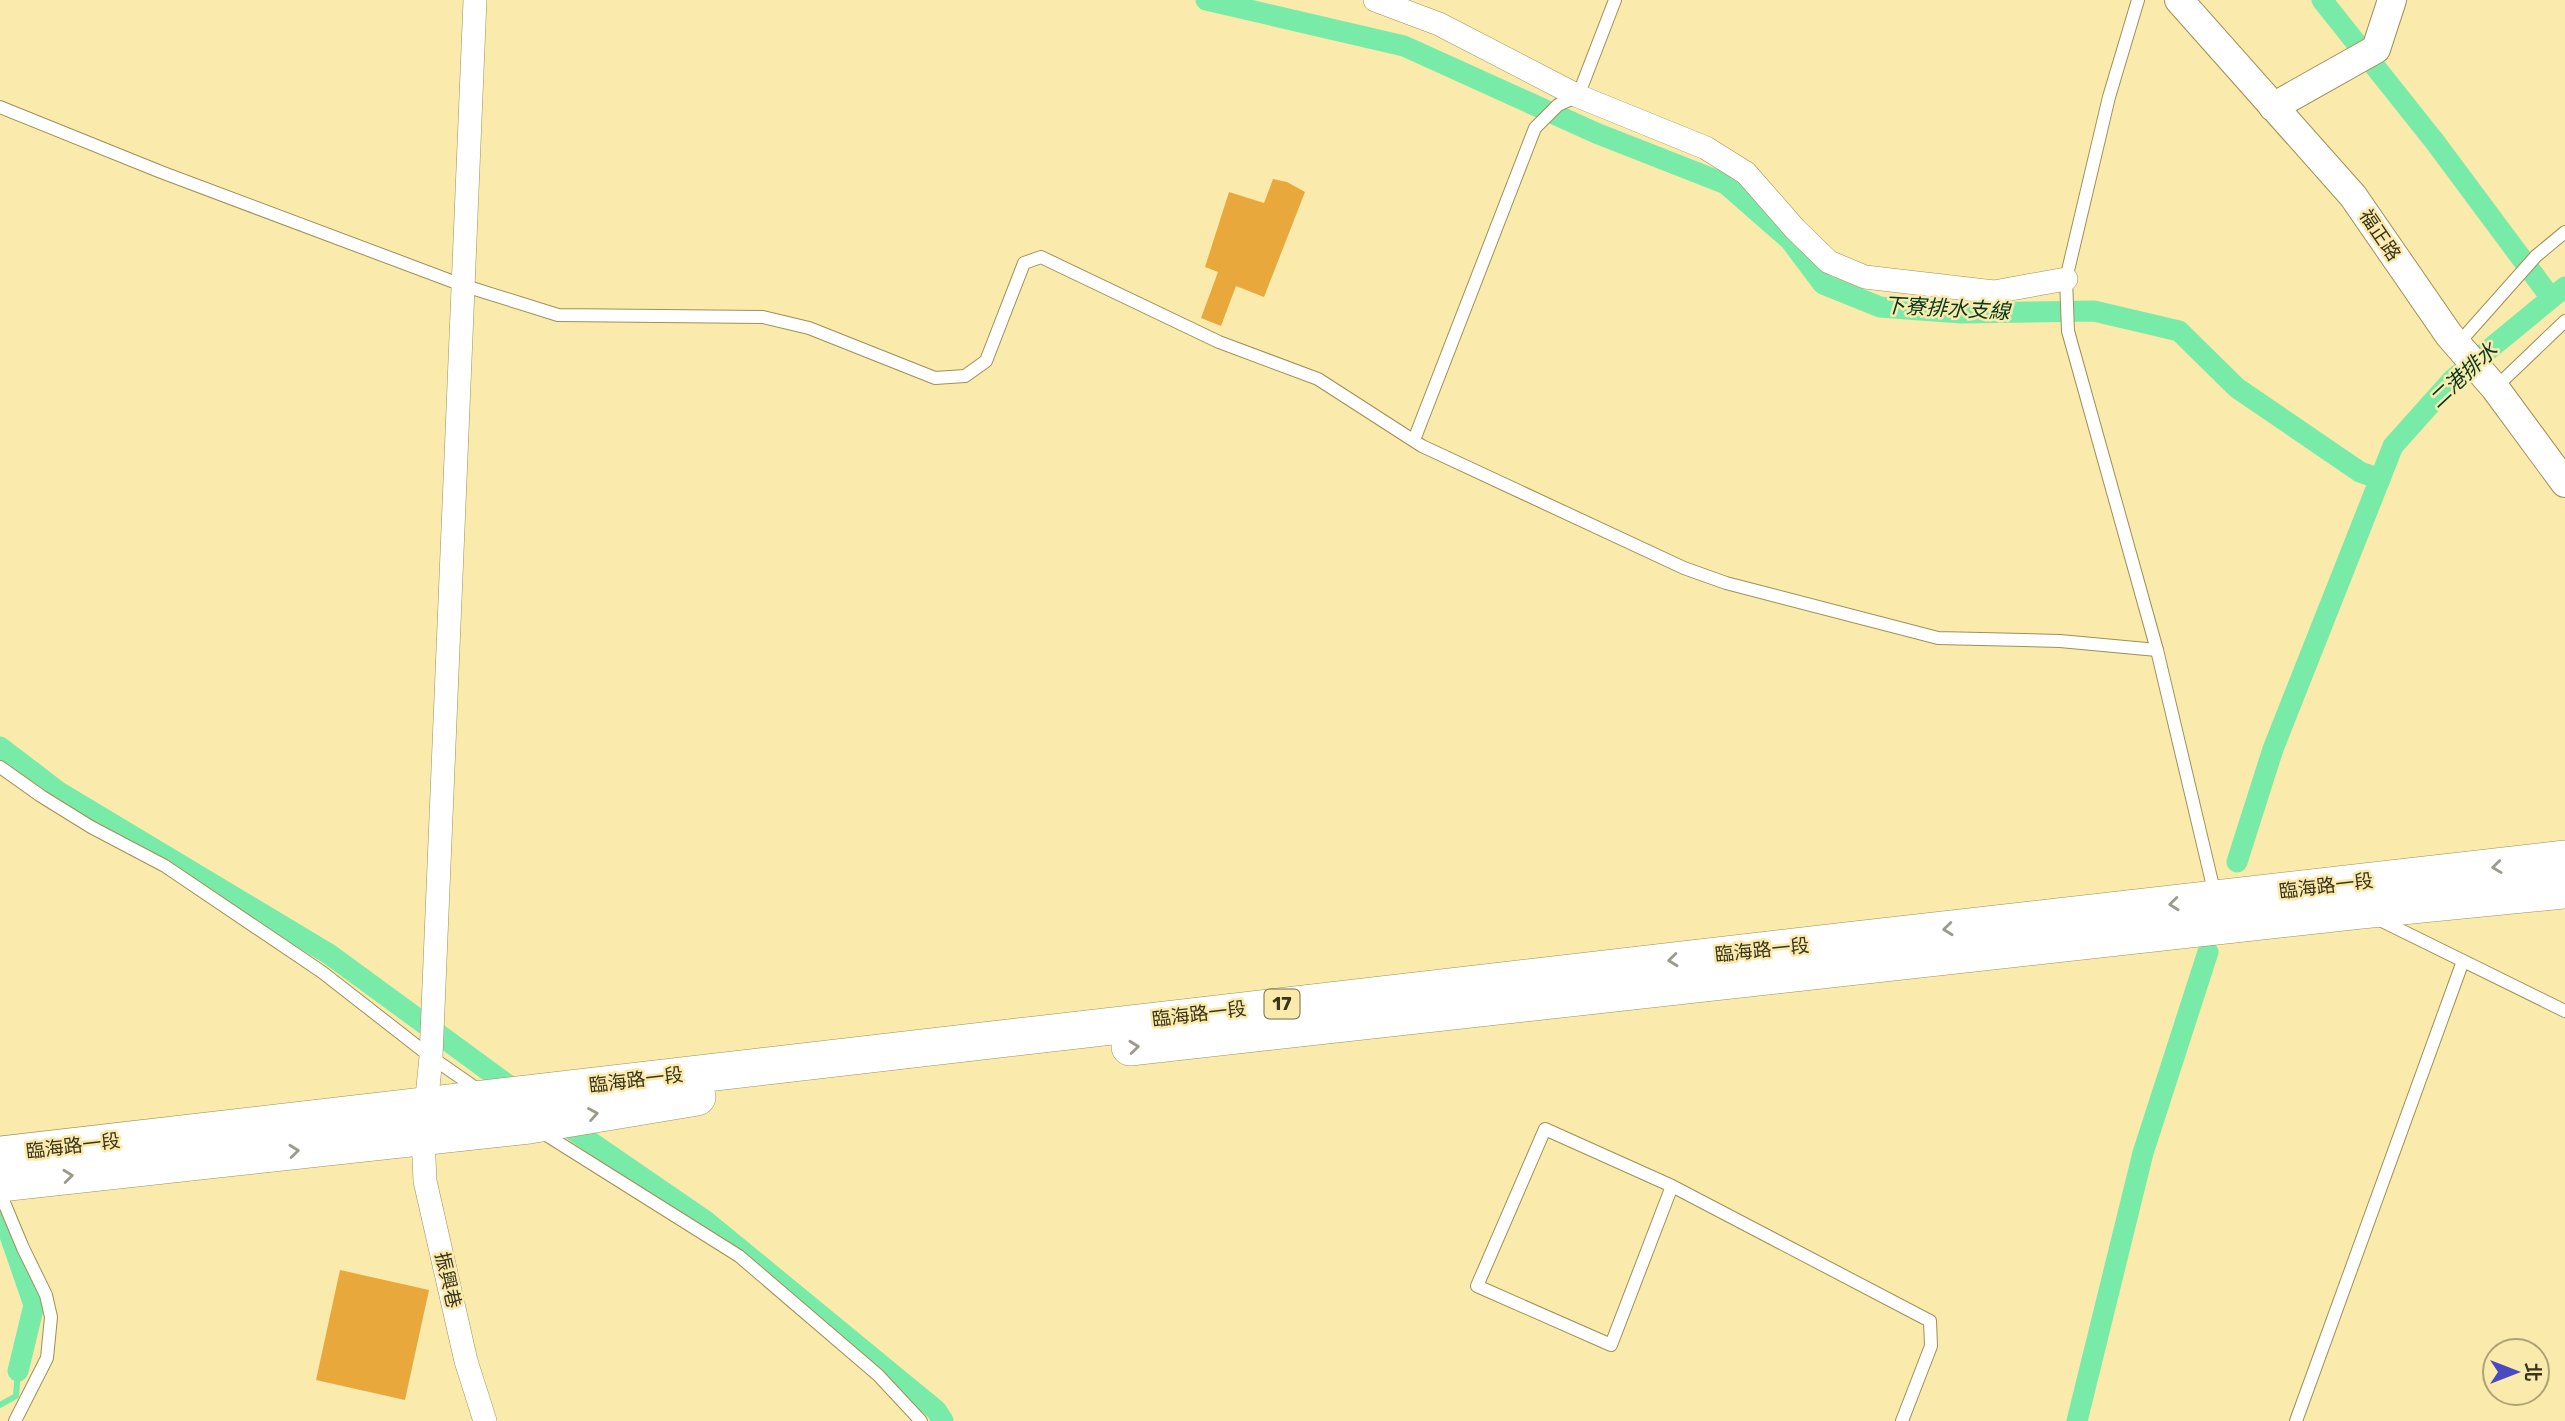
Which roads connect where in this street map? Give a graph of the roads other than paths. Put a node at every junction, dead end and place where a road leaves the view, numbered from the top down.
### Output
1 (475, 0) edge
2 (1375, 0) edge
3 (1615, 0) edge
4 (2138, 0) edge
5 (2179, 0) edge
6 (2392, 0) edge
7 (1578, 96) junction
8 (0, 107) edge
9 (2273, 107) junction
10 (2565, 232) edge
11 (2066, 279) junction
12 (462, 285) junction
13 (2565, 321) edge
14 (2460, 348) junction
15 (2492, 385) junction
16 (1414, 440) junction
17 (2565, 483) edge
18 (2157, 650) junction
19 (0, 766) edge
20 (2565, 859) edge
21 (2565, 890) edge
22 (2216, 899) junction
23 (2361, 910) junction
24 (2463, 961) junction
25 (2565, 1011) edge
26 (430, 1057) junction
27 (516, 1107) junction
28 (424, 1120) junction
29 (0, 1155) edge
30 (0, 1183) edge
31 (1672, 1186) junction
32 (0, 1194) edge
33 (15, 1421) edge
34 (485, 1421) edge
35 (921, 1421) edge
36 (1902, 1421) edge
37 (2297, 1421) edge

1 - 12 street, 振興巷
2 - 7 street
3 - 7 lane
4 - 11 lane
5 - 9 street, 福正路
6 - 9 street
7 - 11 street
7 - 16 lane
8 - 12 lane
9 - 14 street, 福正路
10 - 14 lane
11 - 18 lane
12 - 16 lane
12 - 26 street, 振興巷
13 - 15 lane
14 - 15 street, 福正路
15 - 17 street, 福正路
16 - 18 lane
18 - 22 lane
19 - 26 lane
20 -> 22 main road, 臨海路一段 / 17
21 - 23 main road, 臨海路一段 / 17
22 - 23 lane
22 -> 27 main road, 臨海路一段 / 17
23 - 24 lane
27 -> 23 main road, 臨海路一段 / 17
24 - 25 lane
24 - 37 lane
26 - 27 lane
26 - 28 street, 振興巷
27 - 28 main road, 臨海路一段 / 17
27 - 28 main road, 臨海路一段 / 17
27 - 35 lane
28 - 29 main road, 臨海路一段 / 17
30 -> 28 main road, 臨海路一段 / 17
28 - 34 street, 振興巷
31 - 31 lane
31 - 36 lane
32 - 33 lane

